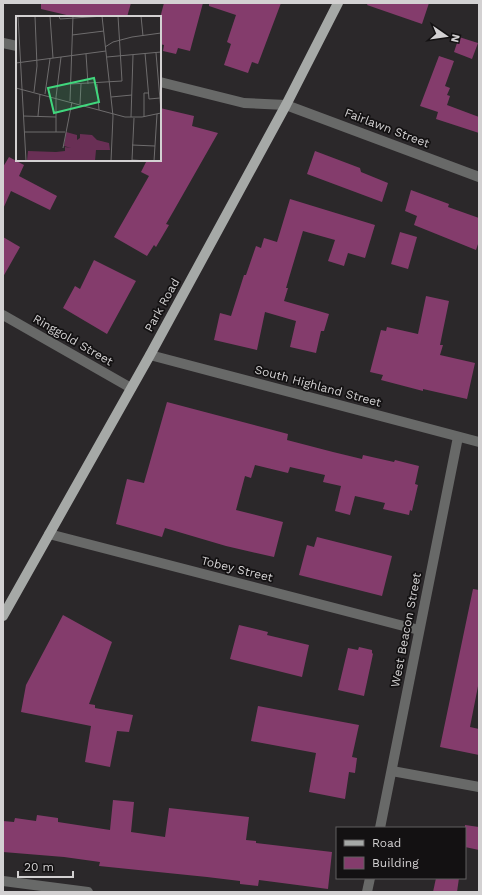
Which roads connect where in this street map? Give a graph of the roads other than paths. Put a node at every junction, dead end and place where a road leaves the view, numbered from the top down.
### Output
1 (338, 3) edge
2 (3, 42) edge
3 (16, 46) edge
4 (161, 82) edge
5 (286, 106) junction
6 (479, 176) edge
7 (3, 315) edge
8 (150, 355) junction
9 (131, 388) junction
10 (458, 436) junction
11 (479, 442) edge
12 (49, 534) junction
13 (3, 616) edge
14 (420, 630) junction
15 (392, 771) junction
16 (479, 787) edge
17 (380, 827) edge
18 (370, 879) edge
19 (3, 881) edge
20 (88, 892) edge
21 (367, 892) edge

1 - 5 main road, Park Road
2 - 3 street
4 - 5 street, Fairlawn Street
5 - 6 street, Fairlawn Street
5 - 8 main road, Park Road
7 - 9 street, Ringgold Street
8 - 9 main road, Park Road
8 - 10 street, South Highland Street
9 - 12 main road, Park Road
10 - 11 street, South Highland Street
10 - 14 street, West Beacon Street
12 - 13 main road, Park Road
12 - 14 street, Tobey Street
14 - 15 street, West Beacon Street
15 - 16 street
15 - 17 street, West Beacon Street
18 - 21 street
19 - 20 street

